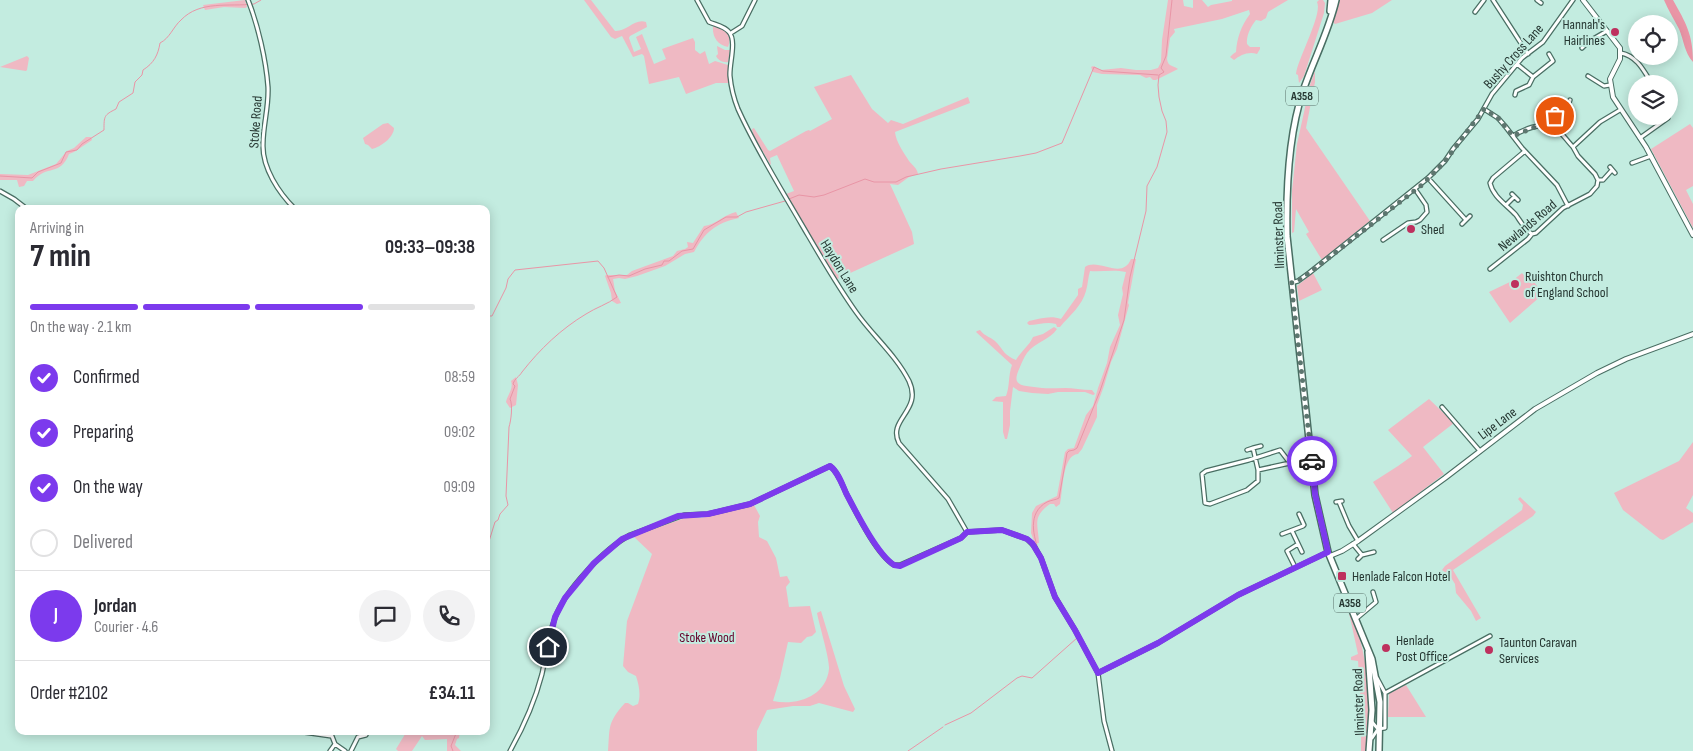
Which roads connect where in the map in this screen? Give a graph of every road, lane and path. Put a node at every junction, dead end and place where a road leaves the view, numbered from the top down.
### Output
1 (248, 0) edge
2 (697, 0) edge
3 (756, 0) edge
4 (1331, 0) edge
5 (1336, 0) edge
6 (1484, 0) edge
7 (1493, 0) edge
8 (1573, 0) edge
9 (1583, 0) edge
10 (1475, 12) dead end
11 (1328, 24) junction
12 (1608, 31) junction
13 (731, 33) junction
14 (1585, 47) dead end
15 (1621, 53) junction
16 (1528, 54) junction
17 (1549, 54) dead end
18 (1517, 64) junction
19 (1646, 75) edge
20 (1588, 76) dead end
21 (1533, 77) junction
22 (1610, 85) junction
23 (1515, 92) dead end
24 (1570, 102) dead end
25 (1484, 109) junction
26 (1620, 110) junction
27 (1658, 125) edge
28 (1551, 126) junction
29 (1513, 136) junction
30 (1640, 138) junction
31 (1573, 147) junction
32 (1525, 151) junction
33 (1651, 156) junction
34 (1632, 163) dead end
35 (1612, 170) dead end
36 (1428, 178) junction
37 (1598, 180) junction
38 (1416, 190) junction
39 (0, 191) edge
40 (1515, 197) dead end
41 (22, 205) edge
42 (292, 205) edge
43 (1506, 205) junction
44 (1568, 206) junction
45 (1470, 216) dead end
46 (1466, 220) junction
47 (1462, 224) dead end
48 (1532, 234) junction
49 (1693, 235) edge
50 (1383, 240) dead end
51 (1491, 266) dead end
52 (1291, 283) junction
53 (1693, 334) edge
54 (1442, 407) dead end
55 (1261, 446) dead end
56 (1254, 448) junction
57 (1247, 450) dead end
58 (1480, 451) junction
59 (1256, 458) junction
60 (1290, 463) junction
61 (1312, 464) junction
62 (1258, 470) junction
63 (1339, 502) dead end
64 (1299, 514) dead end
65 (1292, 531) junction
66 (967, 532) junction
67 (1282, 534) dead end
68 (1358, 541) junction
69 (1298, 544) junction
70 (1353, 544) junction
71 (1302, 552) dead end
72 (1374, 552) dead end
73 (1329, 554) junction
74 (1362, 555) junction
75 (1358, 559) dead end
76 (1295, 567) junction
77 (1373, 592) dead end
78 (1356, 618) junction
79 (1490, 636) dead end
80 (1368, 651) junction
81 (1098, 673) junction
82 (1376, 677) junction
83 (1385, 693) junction
84 (1372, 722) junction
85 (1379, 729) junction
86 (324, 735) edge
87 (366, 735) edge
88 (331, 736) joint
89 (1370, 741) junction
90 (335, 744) junction
91 (330, 751) edge
92 (346, 751) edge
93 (351, 751) edge
94 (510, 751) edge
95 (1112, 751) edge
96 (1369, 751) edge
97 (1379, 751) edge

1 - 42 street, Stoke Road
2 - 13 street
3 - 13 street
4 - 11 highway, Ilminster Road / A358
5 - 11 highway, Ilminster Road / A358
6 - 10 street
7 - 16 street
8 - 16 street, Bushy Cross Lane
9 - 12 street
11 - 52 highway, Ilminster Road / A358
12 - 14 street
12 - 15 street
13 - 66 street, Haydon Lane
15 - 19 street
15 - 22 street
16 - 18 street, Bushy Cross Lane
17 - 21 street
18 - 21 street
18 - 25 street, Bushy Cross Lane
20 - 22 street
21 - 23 street
22 - 26 street
24 - 28 street
25 - 29 street, Newlands Road
25 - 36 street, Bushy Cross Lane
26 - 30 street
26 - 31 street
27 - 30 street
28 - 29 street
28 - 31 street
29 - 32 street, Newlands Road
30 - 33 street
31 - 37 street
32 - 43 street
32 - 44 street, Newlands Road
33 - 34 street
33 - 49 street
35 - 37 street
36 - 38 street, Bushy Cross Lane
36 - 46 street
37 - 44 street
38 - 50 street
38 - 52 street, Bushy Cross Lane
39 - 41 street
40 - 43 street
43 - 48 street
44 - 48 street, Newlands Road
45 - 46 street
46 - 47 street
48 - 51 street, Newlands Road
52 - 61 highway, Ilminster Road / A358
53 - 58 street, Lipe Lane
54 - 58 street
55 - 56 street
56 - 57 street
56 - 59 street
58 - 68 street, Lipe Lane
59 - 60 street
59 - 62 street
59 - 62 street
60 - 61 street
60 - 62 street
61 - 73 highway, Ilminster Road / A358
63 - 68 street
64 - 65 street
65 - 67 street
65 - 69 street
66 - 81 street
66 - 94 street
68 - 70 street, Lipe Lane
69 - 71 street
69 - 76 street
70 - 73 street, Lipe Lane
70 - 74 street
72 - 74 street
73 - 76 street
73 - 78 highway, Ilminster Road / A358
74 - 75 street
76 - 81 street
77 - 78 street
78 - 80 highway, Ilminster Road / A358
79 - 83 street
80 - 82 highway, Ilminster Road / A358
80 - 84 highway, Ilminster Road / A358
81 - 95 street
82 - 83 street
82 - 85 highway, Ilminster Road / A358
83 - 85 street
84 - 85 street
84 - 89 highway, Ilminster Road / A358
85 - 89 street
85 - 97 highway, Ilminster Road / A358
86 - 88 street
87 - 93 street
88 - 90 street
89 - 96 highway, Ilminster Road / A358
90 - 91 street
90 - 92 street

